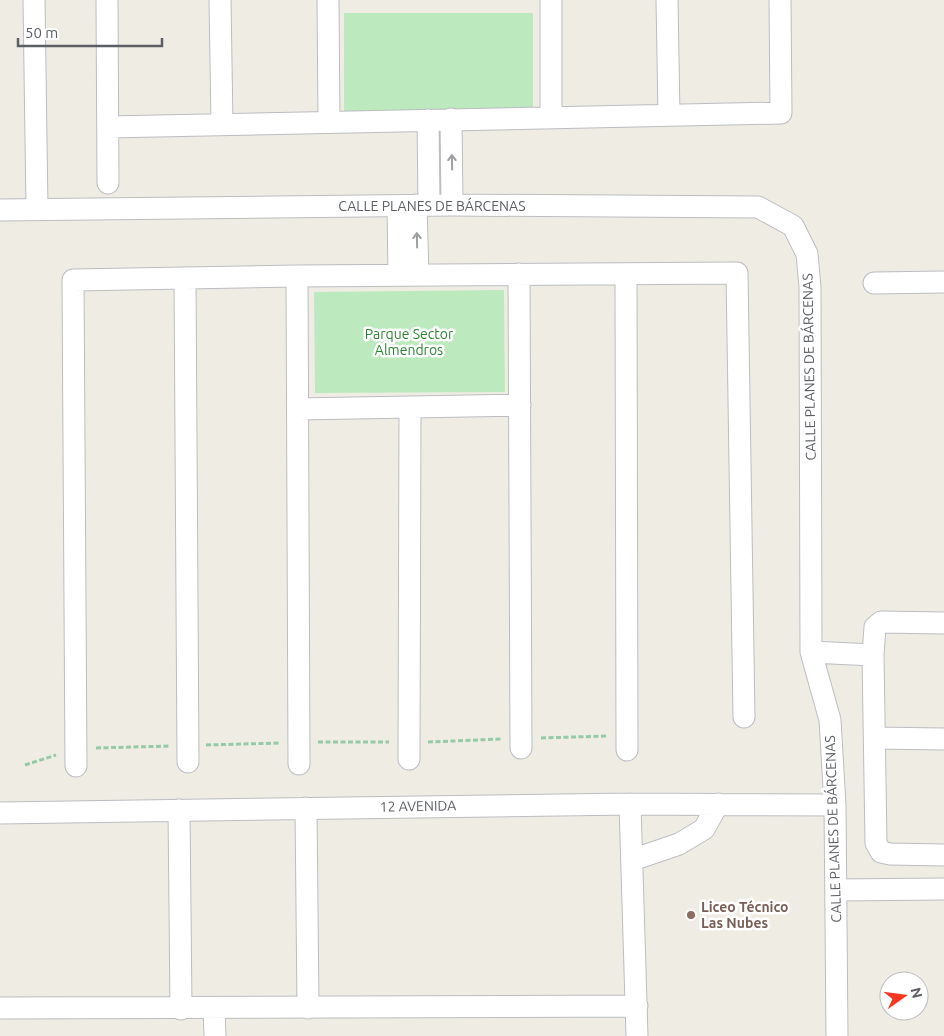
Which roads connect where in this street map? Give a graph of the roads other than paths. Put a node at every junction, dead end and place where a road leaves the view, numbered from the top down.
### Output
1 (34, 0) edge
2 (107, 0) edge
3 (220, 0) edge
4 (328, 0) edge
5 (551, 0) edge
6 (667, 0) edge
7 (780, 0) edge
8 (670, 115) junction
9 (551, 117) junction
10 (451, 119) junction
11 (428, 120) junction
12 (329, 122) junction
13 (222, 124) junction
14 (108, 127) junction
15 (108, 183) dead end
16 (452, 205) junction
17 (414, 206) junction
18 (37, 209) junction
19 (0, 210) edge
20 (519, 274) junction
21 (626, 274) junction
22 (408, 275) junction
23 (297, 276) junction
24 (185, 278) junction
25 (944, 282) edge
26 (874, 283) dead end
27 (520, 405) junction
28 (410, 407) junction
29 (298, 409) junction
30 (944, 623) edge
31 (811, 652) junction
32 (873, 655) junction
33 (744, 717) dead end
34 (875, 738) junction
35 (944, 739) edge
36 (521, 743) road end
37 (627, 743) road end
38 (409, 751) road end
39 (188, 754) road end
40 (76, 757) road end
41 (299, 764) dead end
42 (630, 804) junction
43 (718, 804) junction
44 (835, 805) junction
45 (306, 808) junction
46 (179, 810) junction
47 (0, 813) edge
48 (944, 855) edge
49 (632, 860) junction
50 (944, 889) edge
51 (836, 890) junction
52 (637, 1006) junction
53 (0, 1008) edge
54 (308, 1008) junction
55 (181, 1009) junction
56 (214, 1009) junction
57 (215, 1036) edge
58 (637, 1036) edge
59 (837, 1036) edge

1 - 18 street
2 - 14 street
3 - 13 street
4 - 12 street
5 - 9 street
6 - 8 street
7 - 8 street
8 - 9 street
9 - 10 street
10 - 11 street
16 -> 10 street
11 - 12 street
11 - 17 street
12 - 13 street
13 - 14 street
14 - 15 street
16 - 17 street, CALLE PLANES DE BÁRCENAS
16 - 31 street, CALLE PLANES DE BÁRCENAS
17 - 18 street, CALLE PLANES DE BÁRCENAS
17 - 22 street
18 - 19 street, CALLE PLANES DE BÁRCENAS
20 - 21 street
20 - 22 street
20 - 27 street
21 - 33 street
21 - 37 street
22 - 23 street
23 - 24 street
23 - 29 street
24 - 39 street
24 - 40 street
25 - 26 street
27 - 28 street
27 - 36 street
28 - 29 street
28 - 38 street
29 - 41 street
30 - 32 street
31 - 32 street
31 - 44 street, CALLE PLANES DE BÁRCENAS
32 - 34 street
34 - 35 street
34 - 48 street
42 - 43 street, 12 AVENIDA
42 - 45 street, 12 AVENIDA
42 - 49 street
43 - 44 street, 12 AVENIDA
43 - 49 street
44 - 51 street, CALLE PLANES DE BÁRCENAS
45 - 46 street, 12 AVENIDA
45 - 54 street
46 - 47 street, 12 AVENIDA
46 - 55 street
49 - 52 street
50 - 51 street
51 - 59 street, CALLE PLANES DE BÁRCENAS
52 - 54 street
52 - 58 street
53 - 55 street
54 - 56 street
55 - 56 street
56 - 57 street

